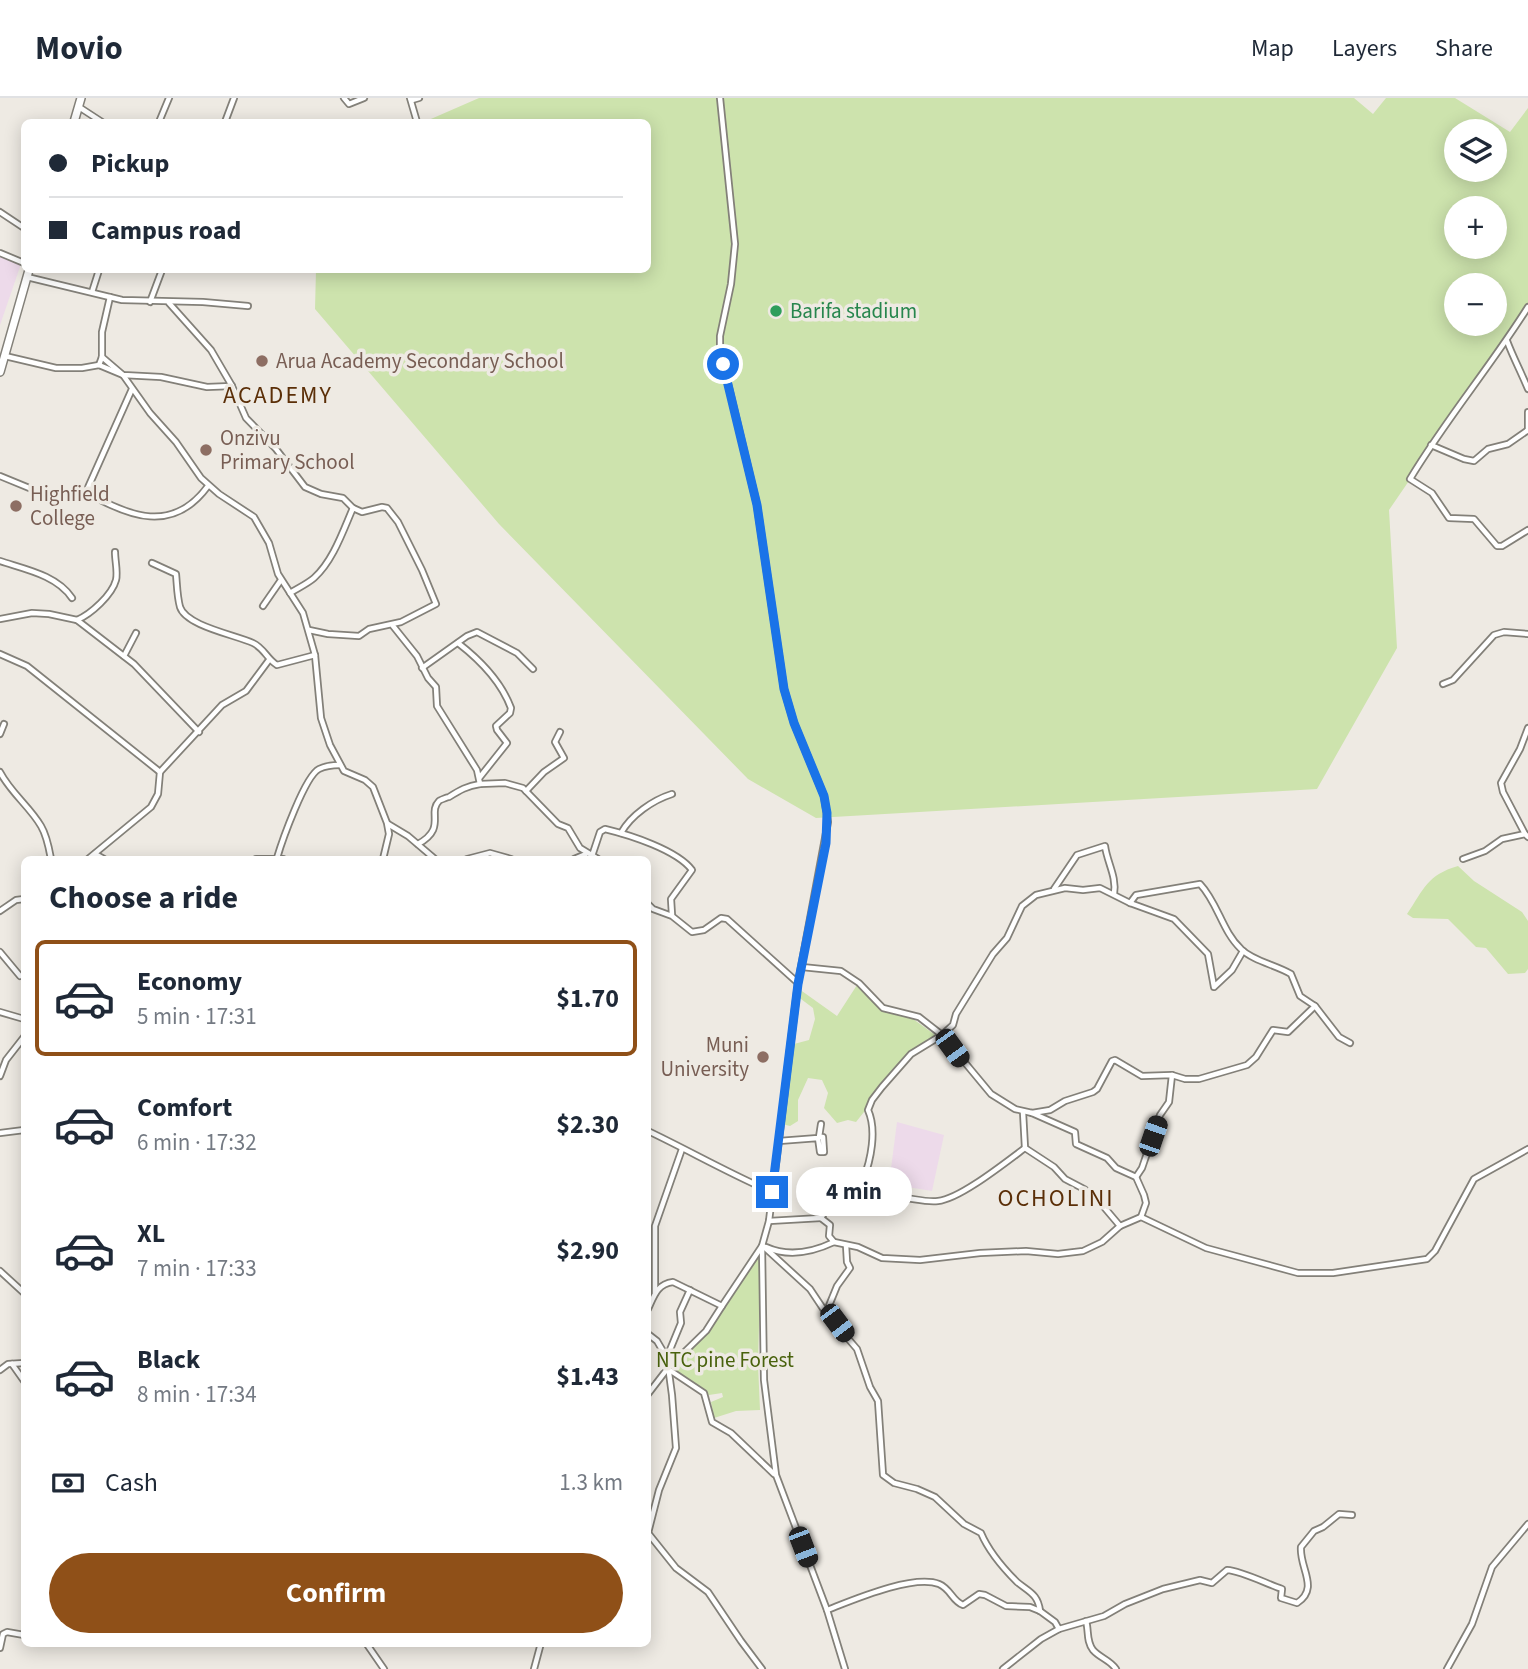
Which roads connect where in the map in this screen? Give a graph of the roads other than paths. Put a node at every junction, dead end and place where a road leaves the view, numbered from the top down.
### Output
1 (81, 98) edge
2 (169, 98) edge
3 (234, 98) edge
4 (344, 98) edge
5 (364, 98) edge
6 (419, 98) edge
7 (720, 98) edge
8 (411, 99) edge
9 (78, 106) junction
10 (75, 119) edge
11 (98, 119) edge
12 (160, 119) edge
13 (226, 119) edge
14 (416, 119) edge
15 (0, 212) edge
16 (21, 226) edge
17 (0, 253) edge
18 (21, 262) edge
19 (28, 273) edge
20 (98, 273) edge
21 (161, 273) edge
22 (92, 292) junction
23 (110, 297) junction
24 (150, 302) junction
25 (169, 303) junction
26 (248, 306) dead end
27 (1528, 307) edge
28 (1507, 340) junction
29 (5, 356) junction
30 (102, 358) junction
31 (99, 365) junction
32 (0, 372) edge
33 (123, 375) junction
34 (232, 386) junction
35 (132, 388) junction
36 (1528, 389) edge
37 (1528, 412) edge
38 (1528, 431) edge
39 (1431, 445) junction
40 (0, 476) edge
41 (208, 486) junction
42 (86, 492) junction
43 (353, 508) junction
44 (1528, 530) edge
45 (115, 552) dead end
46 (0, 561) edge
47 (152, 563) dead end
48 (281, 580) junction
49 (290, 593) junction
50 (72, 598) dead end
51 (262, 606) dead end
52 (0, 619) edge
53 (77, 620) junction
54 (393, 626) junction
55 (308, 630) junction
56 (136, 632) dead end
57 (1528, 634) edge
58 (458, 643) junction
59 (0, 654) edge
60 (314, 655) junction
61 (124, 656) junction
62 (270, 660) junction
63 (422, 668) junction
64 (533, 669) dead end
65 (1443, 684) dead end
66 (4, 724) dead end
67 (1528, 728) edge
68 (199, 732) junction
69 (560, 732) dead end
70 (0, 734) edge
71 (340, 765) junction
72 (0, 772) edge
73 (160, 772) junction
74 (480, 781) junction
75 (526, 791) junction
76 (672, 794) dead end
77 (387, 823) junction
78 (621, 833) junction
79 (1527, 835) edge
80 (418, 844) junction
81 (95, 854) junction
82 (589, 855) junction
83 (50, 856) edge
84 (92, 856) edge
85 (99, 856) edge
86 (280, 856) edge
87 (384, 856) edge
88 (432, 856) edge
89 (478, 856) edge
90 (500, 856) edge
91 (585, 856) edge
92 (1463, 859) dead end
93 (1053, 890) junction
94 (1114, 894) junction
95 (21, 899) edge
96 (1130, 903) junction
97 (651, 907) edge
98 (0, 911) edge
99 (672, 916) junction
100 (1243, 951) junction
101 (0, 952) edge
102 (802, 967) junction
103 (20, 975) dead end
104 (798, 984) junction
105 (1315, 1006) junction
106 (0, 1012) edge
107 (21, 1018) edge
108 (942, 1035) junction
109 (21, 1041) edge
110 (1350, 1043) dead end
111 (1172, 1074) junction
112 (0, 1076) edge
113 (1023, 1112) junction
114 (1031, 1113) junction
115 (821, 1124) dead end
116 (21, 1130) edge
117 (0, 1133) edge
118 (651, 1133) edge
119 (779, 1141) junction
120 (1025, 1148) junction
121 (1528, 1149) edge
122 (682, 1150) dead end
123 (1136, 1177) junction
124 (772, 1192) junction
125 (844, 1207) junction
126 (1141, 1217) junction
127 (821, 1218) junction
128 (769, 1221) junction
129 (1120, 1226) junction
130 (834, 1242) junction
131 (846, 1245) junction
132 (762, 1246) junction
133 (0, 1271) edge
134 (21, 1290) edge
135 (690, 1290) junction
136 (655, 1294) junction
137 (651, 1303) edge
138 (722, 1306) junction
139 (826, 1313) junction
140 (651, 1336) edge
141 (667, 1358) junction
142 (21, 1363) edge
143 (12, 1364) junction
144 (668, 1368) junction
145 (0, 1370) edge
146 (21, 1377) edge
147 (651, 1390) edge
148 (776, 1475) junction
149 (1352, 1515) dead end
150 (651, 1521) edge
151 (1528, 1524) edge
152 (651, 1537) edge
153 (827, 1610) junction
154 (1040, 1611) junction
155 (1086, 1621) junction
156 (1059, 1629) junction
157 (21, 1634) edge
158 (369, 1647) edge
159 (540, 1647) edge
160 (0, 1648) edge
161 (384, 1669) edge
162 (534, 1669) edge
163 (762, 1669) edge
164 (845, 1669) edge
165 (1003, 1669) edge
166 (1116, 1669) edge
167 (1447, 1669) edge

1 - 9 main road
2 - 12 street
3 - 13 street
4 - 5 street
6 - 8 street
7 - 102 street
8 - 14 street
9 - 10 main road
9 - 11 street
15 - 16 street
17 - 18 street
19 - 22 street
19 - 29 main road
20 - 22 street
21 - 24 street
22 - 23 street
23 - 24 street
23 - 30 street
24 - 25 street
25 - 26 street
25 - 34 street
27 - 28 street
28 - 36 street
28 - 39 street
29 - 31 street
29 - 32 main road
30 - 31 street
30 - 33 street
31 - 33 street
33 - 34 street
33 - 35 street
34 - 43 street
35 - 41 street
35 - 42 street
37 - 38 street
38 - 39 street
39 - 44 street
40 - 42 street
41 - 42 street
41 - 48 street
43 - 49 street
43 - 54 street
45 - 53 street
46 - 50 street
47 - 62 street
48 - 49 street
48 - 51 street
49 - 55 street
52 - 53 street
53 - 61 street
54 - 55 street
54 - 63 street
55 - 60 street
56 - 61 street
57 - 65 street
58 - 63 street
58 - 64 street
58 - 74 street
59 - 73 street
60 - 62 street
60 - 71 street
61 - 68 street
62 - 68 street
63 - 74 street
66 - 70 street
67 - 79 street
68 - 73 street
69 - 75 street
71 - 77 street
71 - 86 street
72 - 83 street
73 - 81 street
74 - 75 street
74 - 80 street
75 - 82 street
76 - 78 street
77 - 80 street
77 - 87 street
78 - 82 street
78 - 99 street
79 - 92 street
80 - 88 street
81 - 84 street
81 - 85 street
82 - 91 street
89 - 90 street
93 - 94 street
93 - 94 street
93 - 108 street
94 - 96 street
95 - 98 street
96 - 100 street
96 - 100 street
97 - 99 street
99 - 104 street
100 - 105 street
101 - 103 street
102 - 104 street
102 - 108 street
104 - 119 street
105 - 110 street
105 - 111 street
106 - 107 street
108 - 113 street
108 - 125 street
109 - 112 street
111 - 114 street
111 - 123 street
113 - 114 street
113 - 120 street
114 - 123 street
115 - 119 street
116 - 117 street
118 - 124 street
119 - 124 street
120 - 125 street
120 - 129 street
121 - 126 street
122 - 136 street
123 - 126 street
124 - 128 street
125 - 127 street
126 - 129 street
127 - 128 street
127 - 130 street
128 - 132 street
129 - 131 street
130 - 131 street
130 - 132 street
131 - 139 street
132 - 138 street
132 - 139 street
132 - 148 street
133 - 134 street
135 - 136 street
135 - 138 street
135 - 141 street
136 - 137 street
138 - 144 street
139 - 154 street
140 - 141 street
141 - 144 street
142 - 143 street
143 - 145 street
143 - 146 street
144 - 147 street
144 - 148 street
144 - 150 street
148 - 153 street
149 - 155 street
151 - 167 street
152 - 163 street
153 - 154 street
153 - 164 street
154 - 156 street
155 - 156 street
155 - 166 street
156 - 165 street
157 - 160 street
158 - 161 street
159 - 162 street

